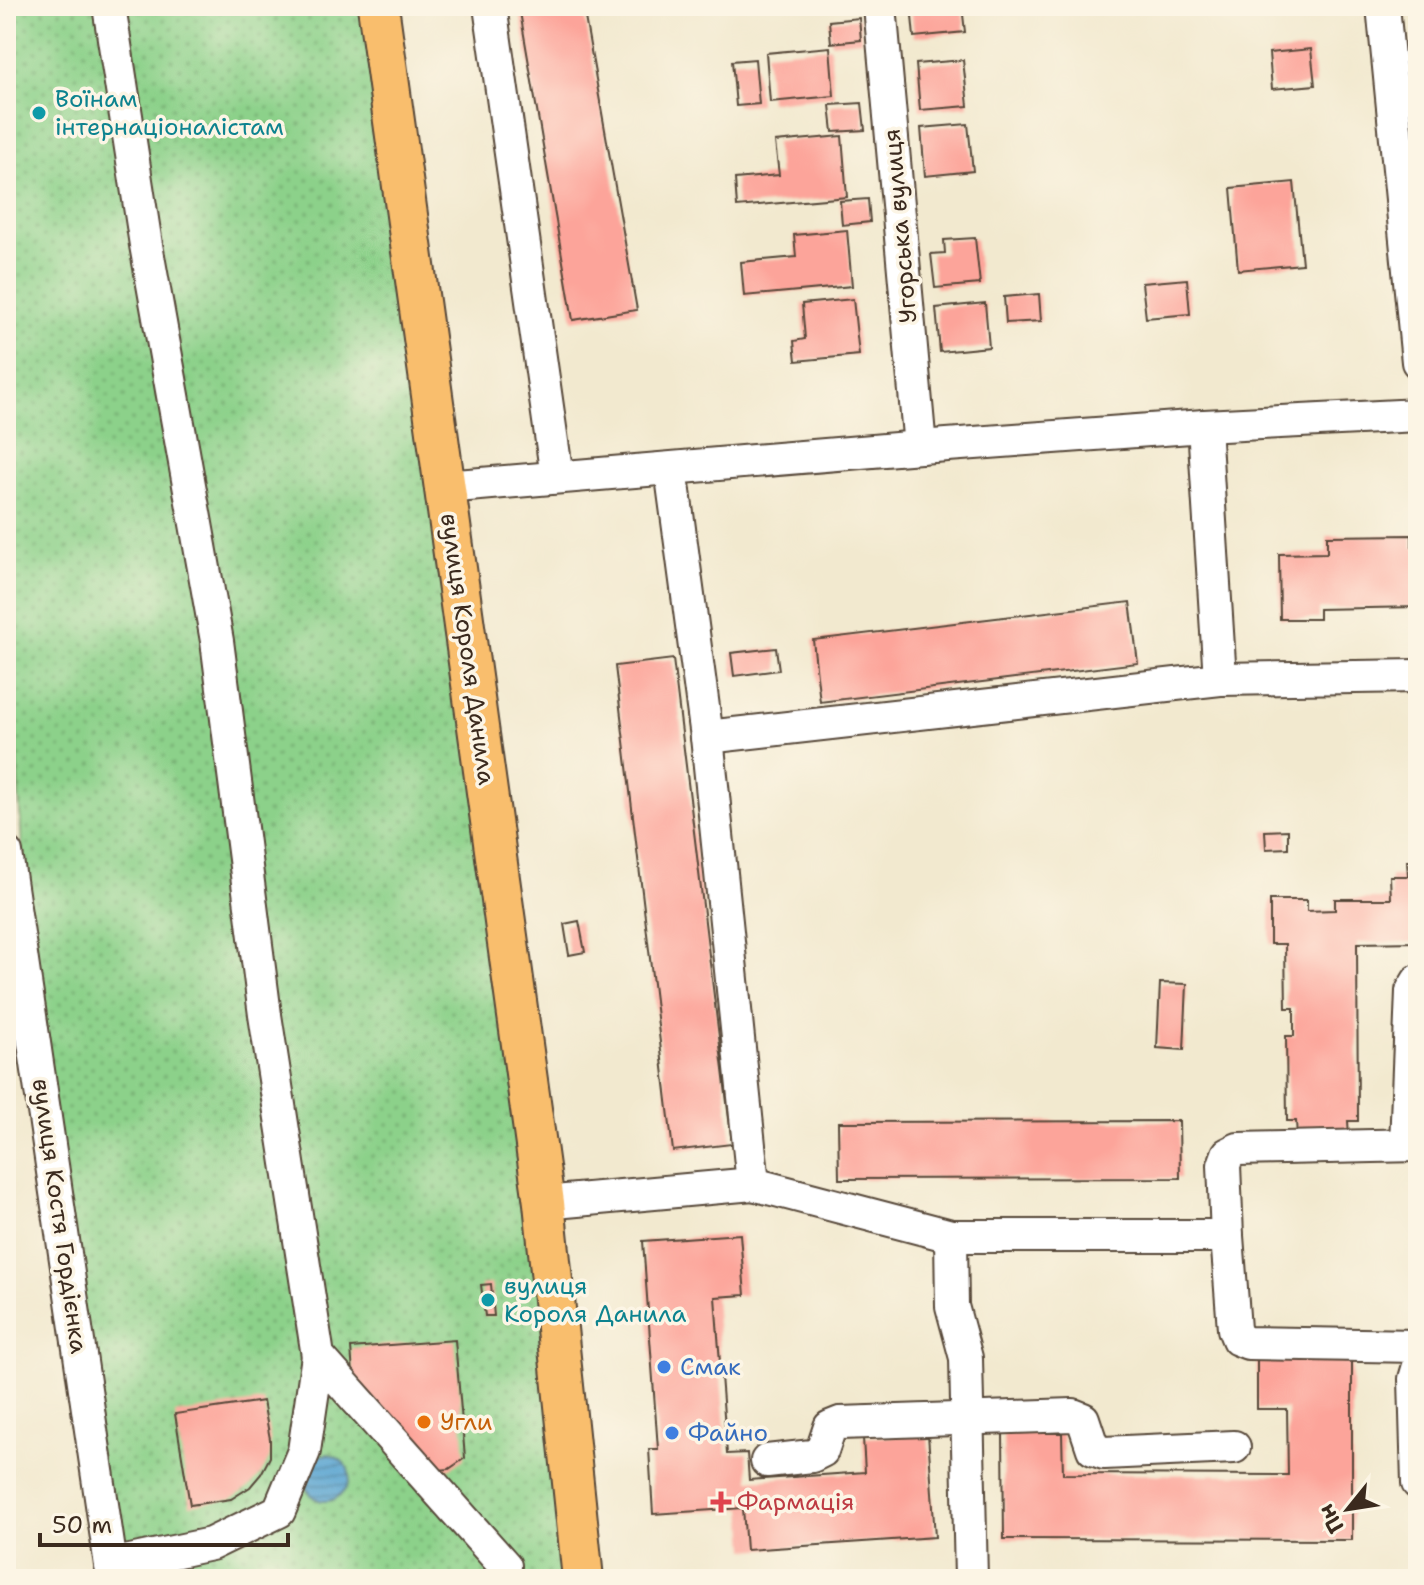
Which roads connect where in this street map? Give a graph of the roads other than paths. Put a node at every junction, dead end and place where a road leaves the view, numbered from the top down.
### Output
1 (109, 6) edge
2 (378, 6) edge
3 (490, 6) edge
4 (880, 6) edge
5 (1383, 6) edge
6 (1418, 362) edge
7 (1418, 415) edge
8 (1204, 426) junction
9 (920, 447) junction
10 (671, 469) junction
11 (557, 477) junction
12 (445, 487) junction
13 (1418, 676) edge
14 (1220, 679) junction
15 (707, 737) junction
16 (6, 853) edge
17 (1418, 981) edge
18 (1412, 1145) edge
19 (753, 1184) junction
20 (544, 1203) junction
21 (951, 1236) junction
22 (1227, 1236) junction
23 (1418, 1346) edge
24 (318, 1356) junction
25 (1418, 1369) edge
26 (969, 1419) junction
27 (1234, 1447) dead end
28 (767, 1461) dead end
29 (1418, 1483) edge
30 (505, 1566) dead end
31 (112, 1572) edge
32 (583, 1579) edge
33 (971, 1579) edge

1 - 24 street
2 - 12 main road, вулиця Короля Данила
3 - 11 street
4 - 9 street, Угорська вулиця
5 - 6 street
7 - 8 street
8 - 9 street
8 - 14 street
9 - 10 street
10 - 11 street
10 - 15 street
11 - 12 street
12 - 20 main road, вулиця Короля Данила
13 - 14 street
14 - 15 street
15 - 19 street
16 - 31 street, вулиця Костя Гордієнка
17 - 18 street
18 - 22 street
19 - 20 street
19 - 21 street
20 - 32 main road, вулиця Короля Данила
21 - 22 street
21 - 26 street
22 - 23 street
24 - 30 street
24 - 31 street
25 - 29 street
26 - 27 street
26 - 28 street
26 - 33 street

